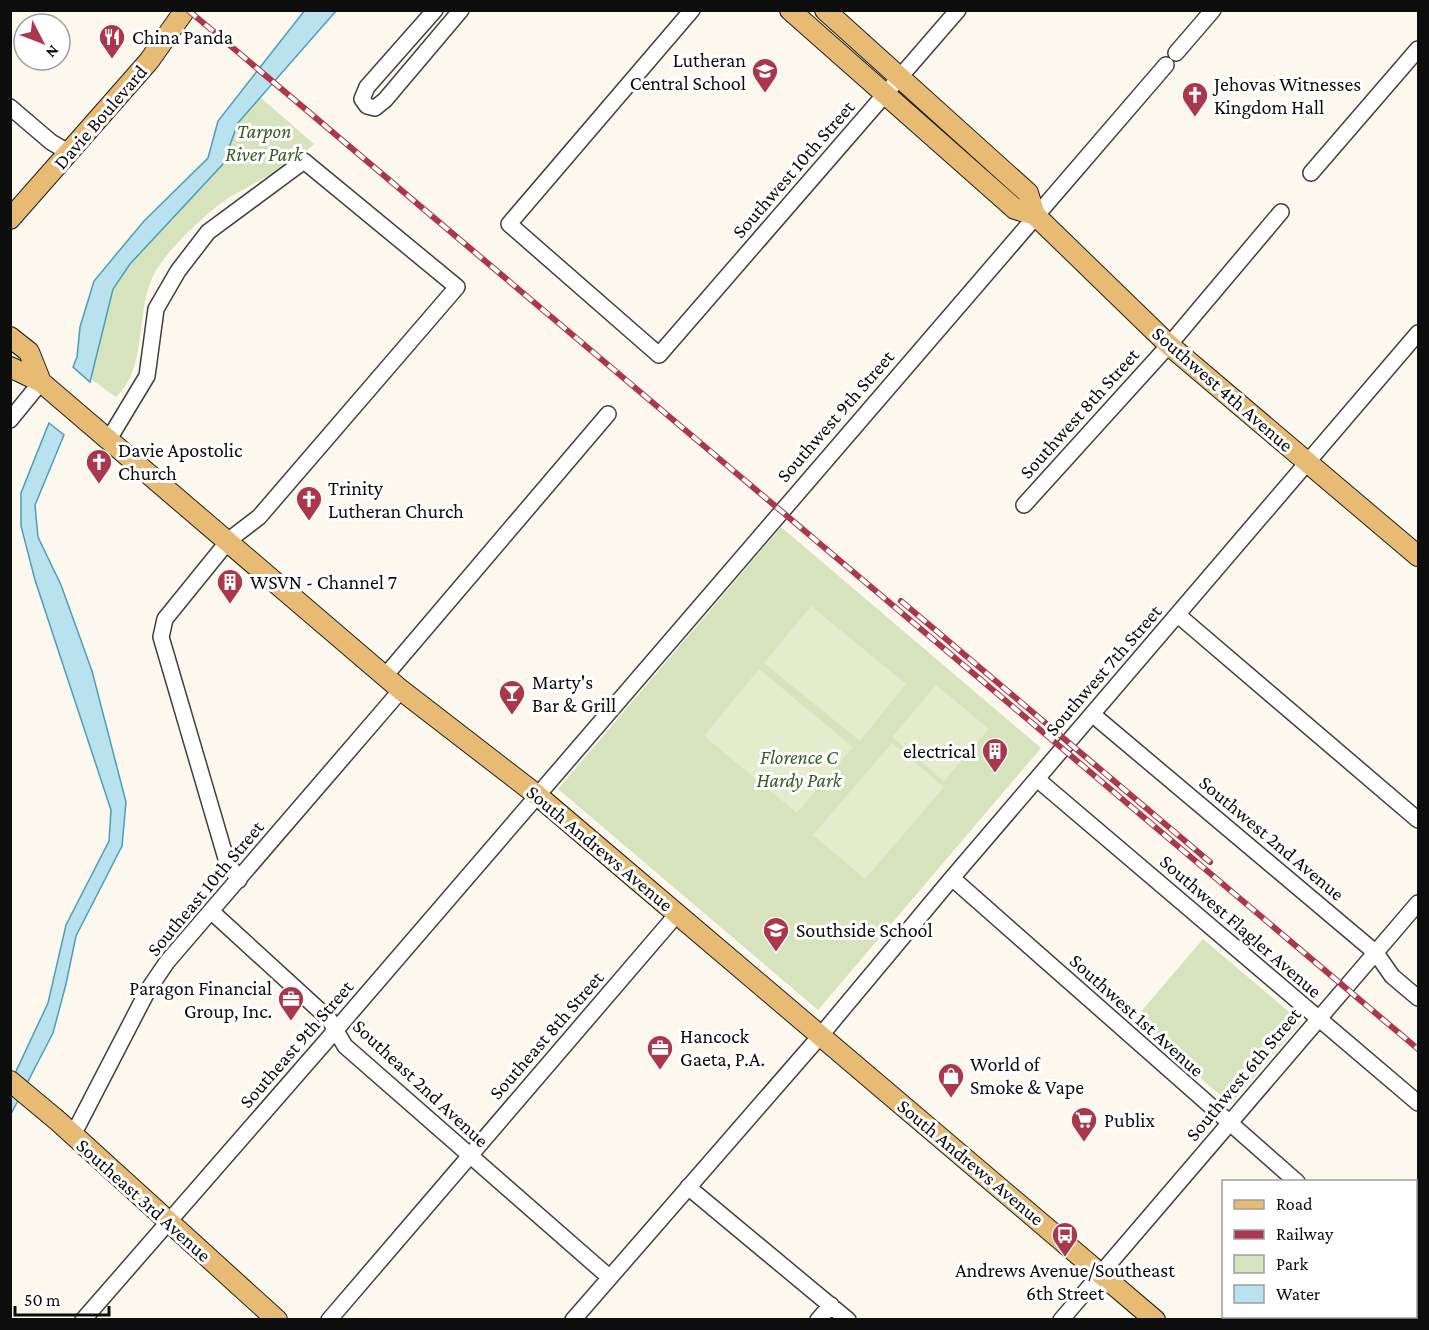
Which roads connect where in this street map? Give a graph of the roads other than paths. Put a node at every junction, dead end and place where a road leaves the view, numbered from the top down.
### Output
1 (185, 10) edge
2 (435, 10) edge
3 (461, 10) edge
4 (692, 10) edge
5 (790, 10) edge
6 (825, 10) edge
7 (958, 10) edge
8 (1213, 10) edge
9 (1419, 49) edge
10 (901, 77) junction
11 (886, 93) junction
12 (10, 107) edge
13 (68, 153) junction
14 (1311, 173) dead end
15 (1281, 212) dead end
16 (1035, 215) junction
17 (10, 219) edge
18 (1419, 333) edge
19 (10, 337) edge
20 (1169, 345) junction
21 (10, 367) edge
22 (41, 382) junction
23 (608, 414) dead end
24 (10, 420) edge
25 (109, 439) junction
26 (1308, 462) junction
27 (1024, 505) dead end
28 (229, 540) junction
29 (1419, 556) edge
30 (1178, 615) junction
31 (385, 676) junction
32 (401, 690) junction
33 (1092, 714) junction
34 (1037, 779) junction
35 (537, 795) junction
36 (1419, 820) edge
37 (951, 878) junction
38 (239, 880) junction
39 (1419, 903) edge
40 (212, 912) junction
41 (678, 913) junction
42 (1376, 953) junction
43 (1419, 998) edge
44 (1318, 1019) junction
45 (334, 1032) junction
46 (821, 1035) junction
47 (10, 1082) edge
48 (1419, 1103) edge
49 (1229, 1124) junction
50 (73, 1135) junction
51 (470, 1156) junction
52 (1295, 1180) edge
53 (688, 1187) junction
54 (168, 1222) junction
55 (1101, 1273) junction
56 (609, 1277) junction
57 (831, 1305) junction
58 (83, 1320) edge
59 (277, 1320) edge
60 (329, 1320) edge
61 (573, 1320) edge
62 (818, 1320) edge
63 (848, 1320) edge
64 (1060, 1320) edge
65 (1155, 1320) edge

1 - 13 main road, Davie Boulevard
2 - 3 street
4 - 11 street, Southwest 10th Street
5 - 11 main road, Southwest 4th Avenue
6 - 10 main road, Southwest 4th Avenue
7 - 10 street, Southwest 10th Street
8 - 16 street, Southwest 9th Street
9 - 14 street
10 - 11 street, Southwest 10th Street
10 - 16 main road, Southwest 4th Avenue
11 - 16 main road, Southwest 4th Avenue
12 - 13 street
13 - 17 main road, Davie Boulevard
15 - 20 street, Southwest 8th Street
16 - 20 main road, Southwest 4th Avenue
16 - 35 street, Southwest 9th Street
18 - 26 street, Southwest 7th Street
19 - 22 main road, South Andrews Avenue
20 - 26 main road, Southwest 4th Avenue
20 - 27 street, Southwest 8th Street
21 - 22 main road, South Andrews Avenue
22 - 24 street
22 - 25 main road, South Andrews Avenue
23 - 31 street
25 - 28 main road, South Andrews Avenue
25 - 28 street
26 - 29 main road, Southwest 4th Avenue
26 - 30 street, Southwest 7th Street
28 - 31 main road, South Andrews Avenue
28 - 38 street
30 - 33 street, Southwest 7th Street
30 - 36 street
31 - 32 main road, South Andrews Avenue
32 - 35 main road, South Andrews Avenue
32 - 38 street, Southeast 10th Street
33 - 34 street, Southwest 7th Street
33 - 42 street, Southwest 2nd Avenue
34 - 37 street, Southwest 7th Street
34 - 44 street, Southwest Flagler Avenue
35 - 41 main road, South Andrews Avenue
35 - 45 street, Southeast 9th Street
37 - 46 street, Southwest 7th Street
37 - 49 street, Southwest 1st Avenue
38 - 40 street, Southeast 10th Street
39 - 42 street, Southwest 6th Street
40 - 45 street, Southeast 2nd Avenue
40 - 50 street, Southeast 10th Street
41 - 46 main road, South Andrews Avenue
41 - 51 street, Southeast 8th Street
42 - 43 street, Southwest 2nd Avenue
42 - 44 street, Southwest 6th Street
44 - 48 street, Southwest Flagler Avenue
44 - 49 street, Southwest 6th Street
45 - 51 street, Southeast 2nd Avenue
45 - 54 street, Southeast 9th Street
46 - 53 street, Southwest 7th Street
46 - 55 main road, South Andrews Avenue
47 - 50 main road, Southeast 3rd Avenue
49 - 52 street, Southwest 1st Avenue
49 - 55 street, Southwest 6th Street
50 - 54 main road, Southeast 3rd Avenue
51 - 56 street, Southeast 2nd Avenue
51 - 60 street, Southeast 8th Street
53 - 56 street, Southwest 7th Street
53 - 57 street
54 - 58 street, Southeast 9th Street
54 - 59 main road, Southeast 3rd Avenue
55 - 64 street, Southwest 6th Street
55 - 65 main road, South Andrews Avenue
56 - 61 street, Southwest 7th Street
57 - 62 street
57 - 63 street

